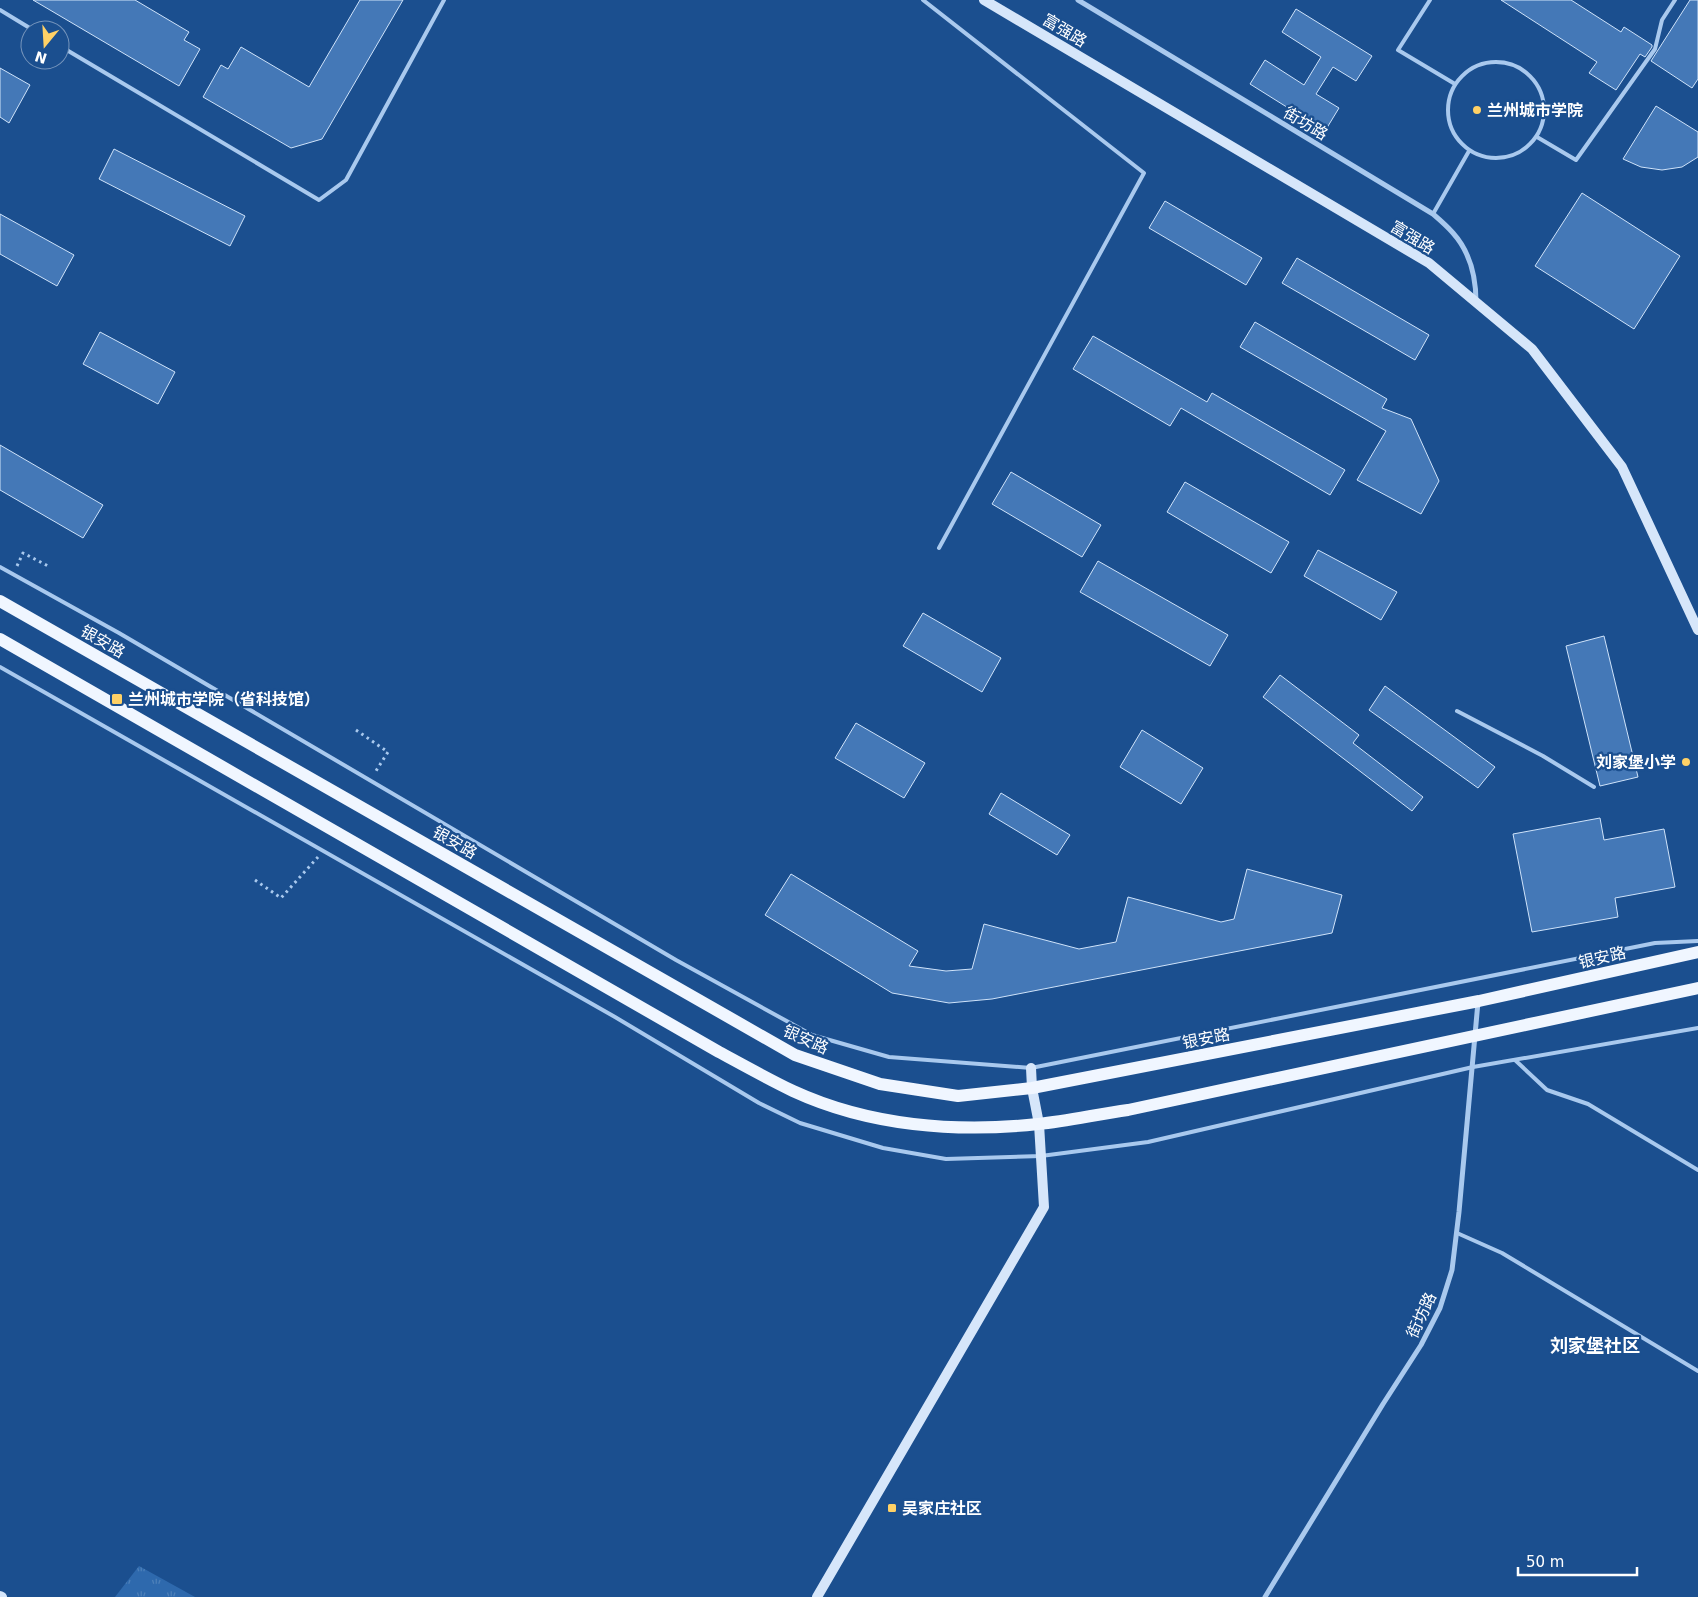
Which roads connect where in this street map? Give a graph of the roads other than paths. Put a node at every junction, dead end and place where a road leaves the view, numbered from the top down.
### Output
1 (444, 0) edge
2 (923, 0) edge
3 (984, 0) edge
4 (1078, 0) edge
5 (1430, 0) edge
6 (1675, 0) edge
7 (0, 10) edge
8 (20, 22) edge
9 (70, 52) edge
10 (1455, 84) junction
11 (1537, 137) junction
12 (1469, 151) junction
13 (1433, 214) junction
14 (1476, 302) junction
15 (939, 548) dead end
16 (0, 567) edge
17 (0, 601) edge
18 (1698, 630) edge
19 (0, 639) edge
20 (0, 667) edge
21 (1457, 710) dead end
22 (1594, 787) dead end
23 (1698, 941) edge
24 (1698, 952) edge
25 (1698, 988) edge
26 (1479, 1001) junction
27 (1698, 1028) edge
28 (1476, 1036) junction
29 (1515, 1060) junction
30 (1473, 1067) junction
31 (1031, 1068) junction
32 (1032, 1088) junction
33 (1039, 1124) junction
34 (1041, 1156) junction
35 (1698, 1170) edge
36 (1456, 1233) junction
37 (1698, 1371) edge
38 (817, 1597) edge
39 (1265, 1597) edge

1 - 9 lane
2 - 15 lane
3 - 14 main road, 富强路
4 - 13 street, 街坊路
5 - 10 lane
6 - 11 lane
7 - 8 lane
10 - 11 lane
10 - 12 lane
11 - 12 lane
12 - 13 lane
13 - 14 street, 街坊路
14 - 18 main road, 富强路
16 - 31 lane
17 - 32 main road, 银安路
19 - 33 main road
20 - 34 lane
21 - 22 lane
23 - 31 lane
24 - 26 main road, 银安路
25 - 28 main road
26 - 28 street, 街坊路
26 - 32 main road, 银安路
27 - 29 lane
28 - 30 street, 街坊路
28 - 33 main road
29 - 30 lane
29 - 35 lane
30 - 34 lane
30 - 36 street, 街坊路
31 - 32 main road
32 - 33 main road
33 - 34 main road
34 - 38 main road
36 - 37 lane
36 - 39 street, 街坊路

